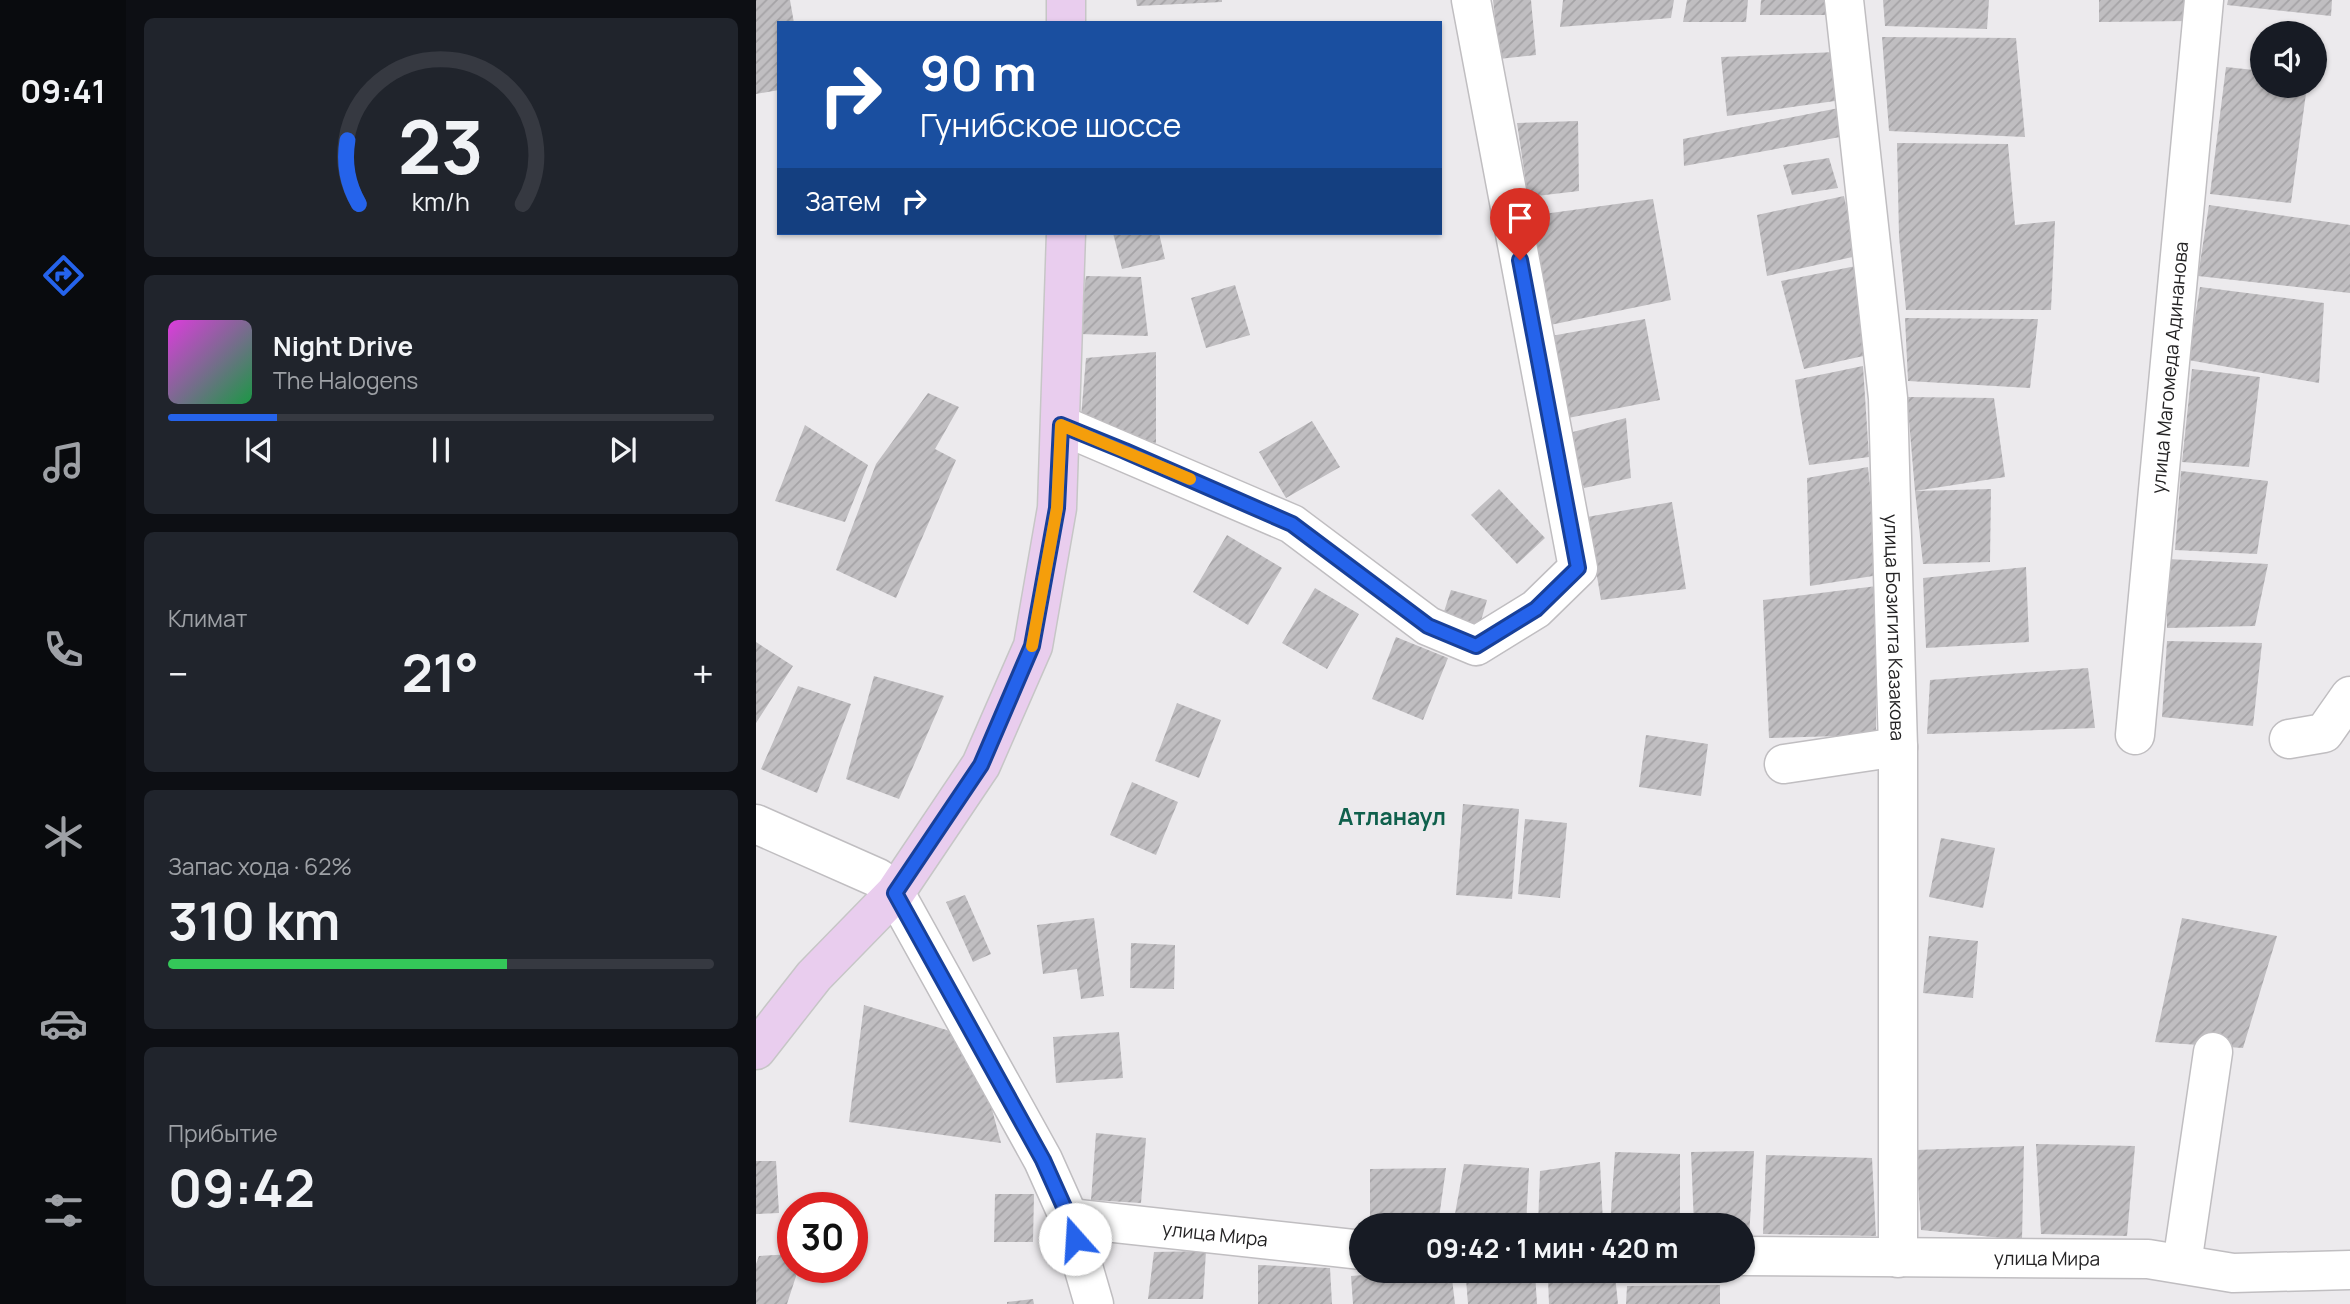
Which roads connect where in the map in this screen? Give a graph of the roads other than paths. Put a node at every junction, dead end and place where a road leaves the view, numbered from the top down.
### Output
1 (1066, 0) edge
2 (1471, 0) edge
3 (1844, 0) edge
4 (2204, 0) edge
5 (1066, 21) edge
6 (1066, 235) edge
7 (1061, 425) junction
8 (2350, 696) edge
9 (2136, 734) dead end
10 (2289, 739) dead end
11 (1898, 747) junction
12 (1784, 764) dead end
13 (756, 824) edge
14 (895, 893) junction
15 (756, 1050) edge
16 (2213, 1052) dead end
17 (1069, 1218) junction
18 (1349, 1249) edge
19 (1755, 1256) edge
20 (1898, 1258) junction
21 (2182, 1264) junction
22 (2350, 1270) edge
23 (1094, 1304) edge

1 - 5 main road
2 - 7 street
3 - 11 street, улица Бозигита Казакова
4 - 9 street, улица Магомеда Адинанова
6 - 7 main road
7 - 14 main road
8 - 10 street
11 - 12 street
11 - 20 street, улица Бозигита Казакова
13 - 14 street
14 - 15 main road
14 - 17 street
16 - 21 street
17 - 18 street, улица Мира
17 - 23 street
19 - 20 street, улица Мира
20 - 21 street, улица Мира
21 - 22 street, улица Мира

